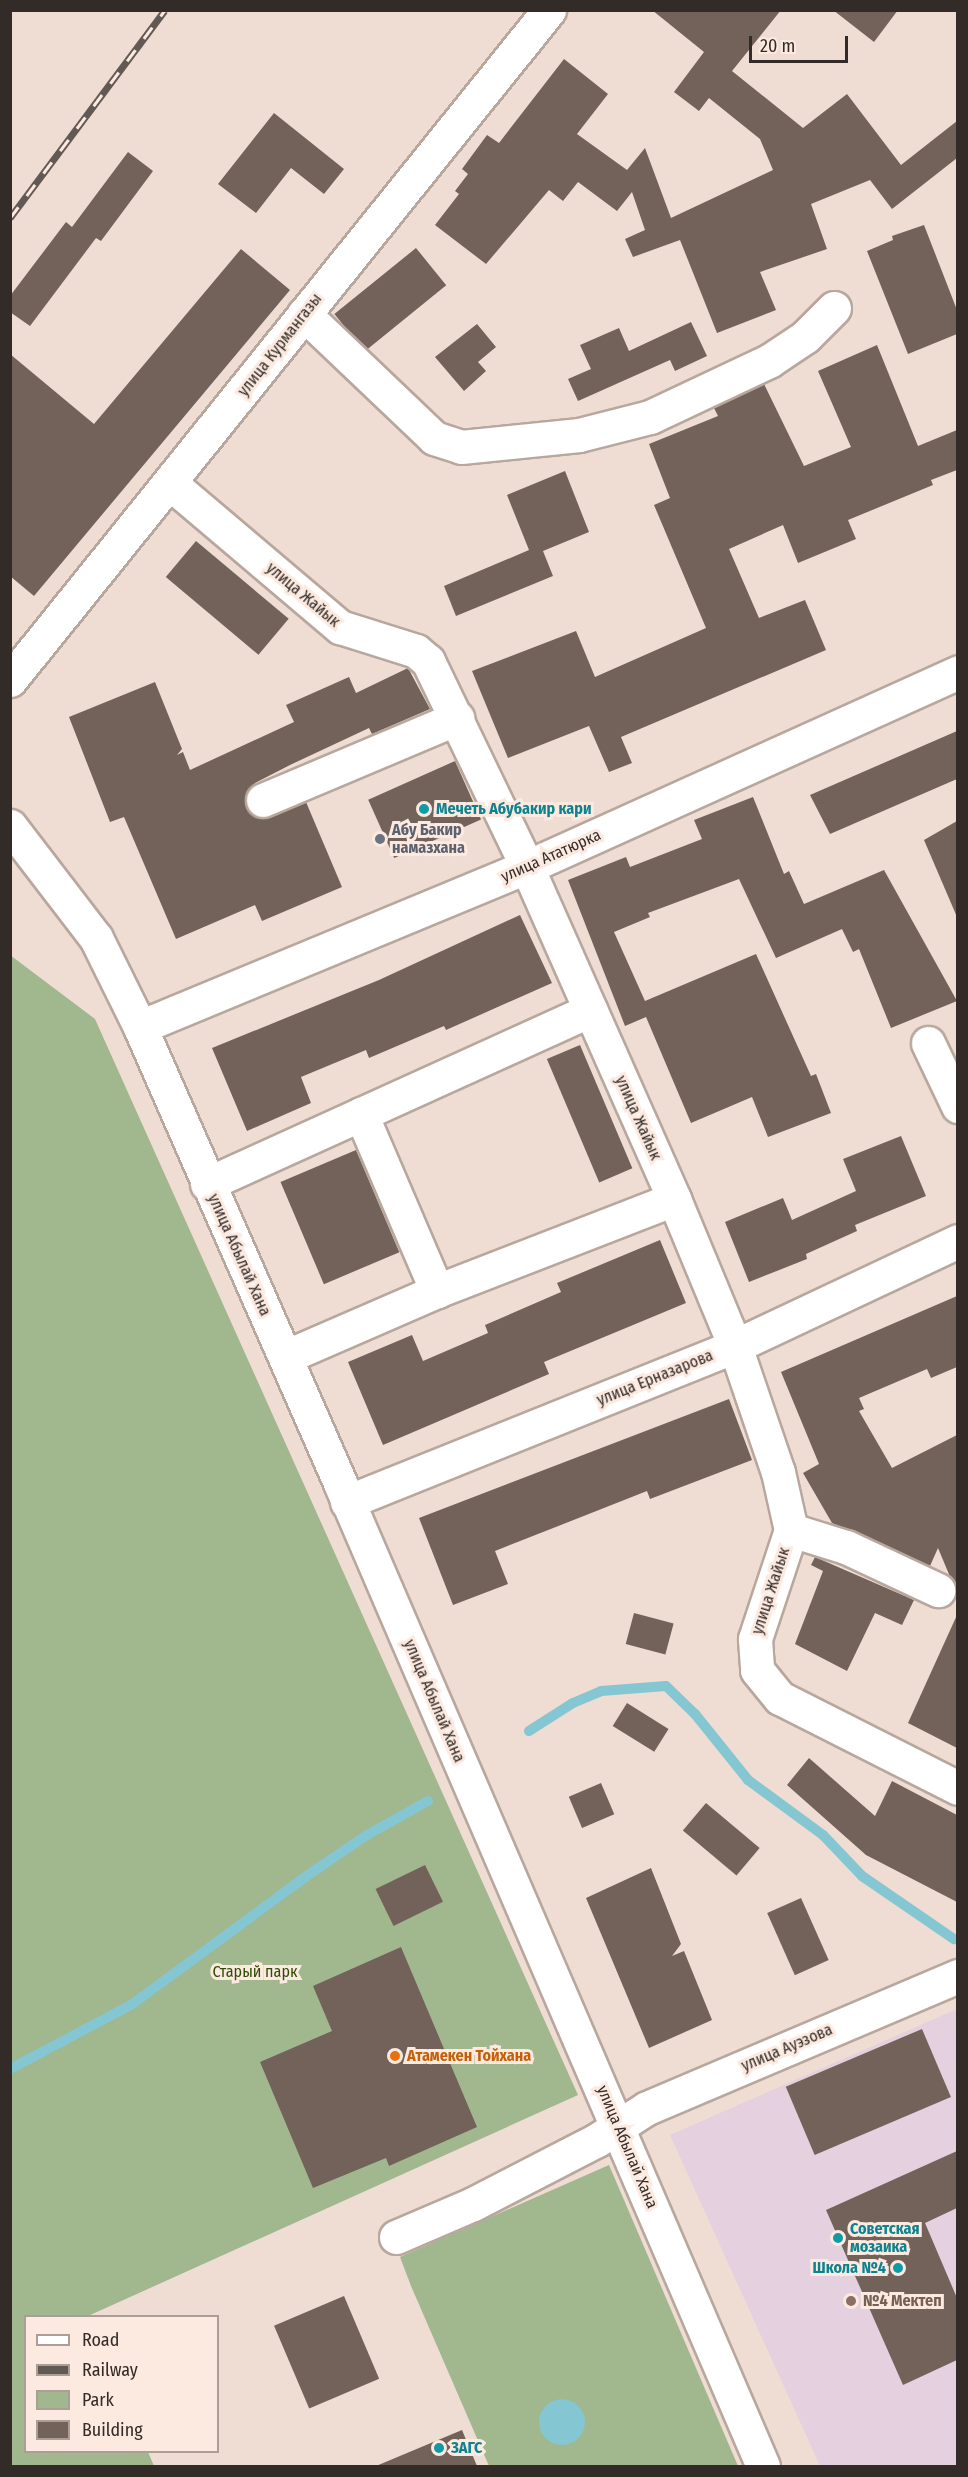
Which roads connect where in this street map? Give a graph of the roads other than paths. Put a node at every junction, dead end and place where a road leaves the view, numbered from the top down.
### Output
1 (549, 10) edge
2 (834, 308) dead end
3 (304, 314) junction
4 (170, 483) junction
5 (957, 672) edge
6 (10, 680) edge
7 (457, 718) junction
8 (263, 800) dead end
9 (10, 826) edge
10 (527, 867) junction
11 (590, 1010) junction
12 (140, 1027) junction
13 (928, 1043) dead end
14 (957, 1107) edge
15 (361, 1114) junction
16 (207, 1184) junction
17 (674, 1199) junction
18 (957, 1241) edge
19 (437, 1291) junction
20 (735, 1346) junction
21 (285, 1357) junction
22 (347, 1502) junction
23 (790, 1530) junction
24 (938, 1590) dead end
25 (957, 1788) edge
26 (957, 1976) edge
27 (618, 2125) junction
28 (396, 2237) dead end
29 (763, 2466) edge

1 - 3 street, улица Курмангазы
2 - 3 street
3 - 4 street, улица Курмангазы
4 - 6 street, улица Курмангазы
4 - 7 street, улица Жайык
5 - 10 street, улица Ататюрка
7 - 8 street
7 - 10 street, улица Жайык
9 - 12 street, улица Абылай Хана
10 - 11 street, улица Жайык
10 - 12 street, улица Ататюрка
11 - 15 street
11 - 17 street, улица Жайык
12 - 16 street, улица Абылай Хана
13 - 14 street
15 - 16 street
15 - 19 street
16 - 21 street, улица Абылай Хана
17 - 19 street
17 - 20 street, улица Жайык
18 - 20 street, улица Ерназарова
19 - 21 street
20 - 22 street, улица Ерназарова
20 - 23 street, улица Жайык
21 - 22 street, улица Абылай Хана
22 - 27 street, улица Абылай Хана
23 - 24 street
23 - 25 street, улица Жайык
26 - 27 street, улица Ауэзова
27 - 28 street, улица Ауэзова
27 - 29 street, улица Абылай Хана

